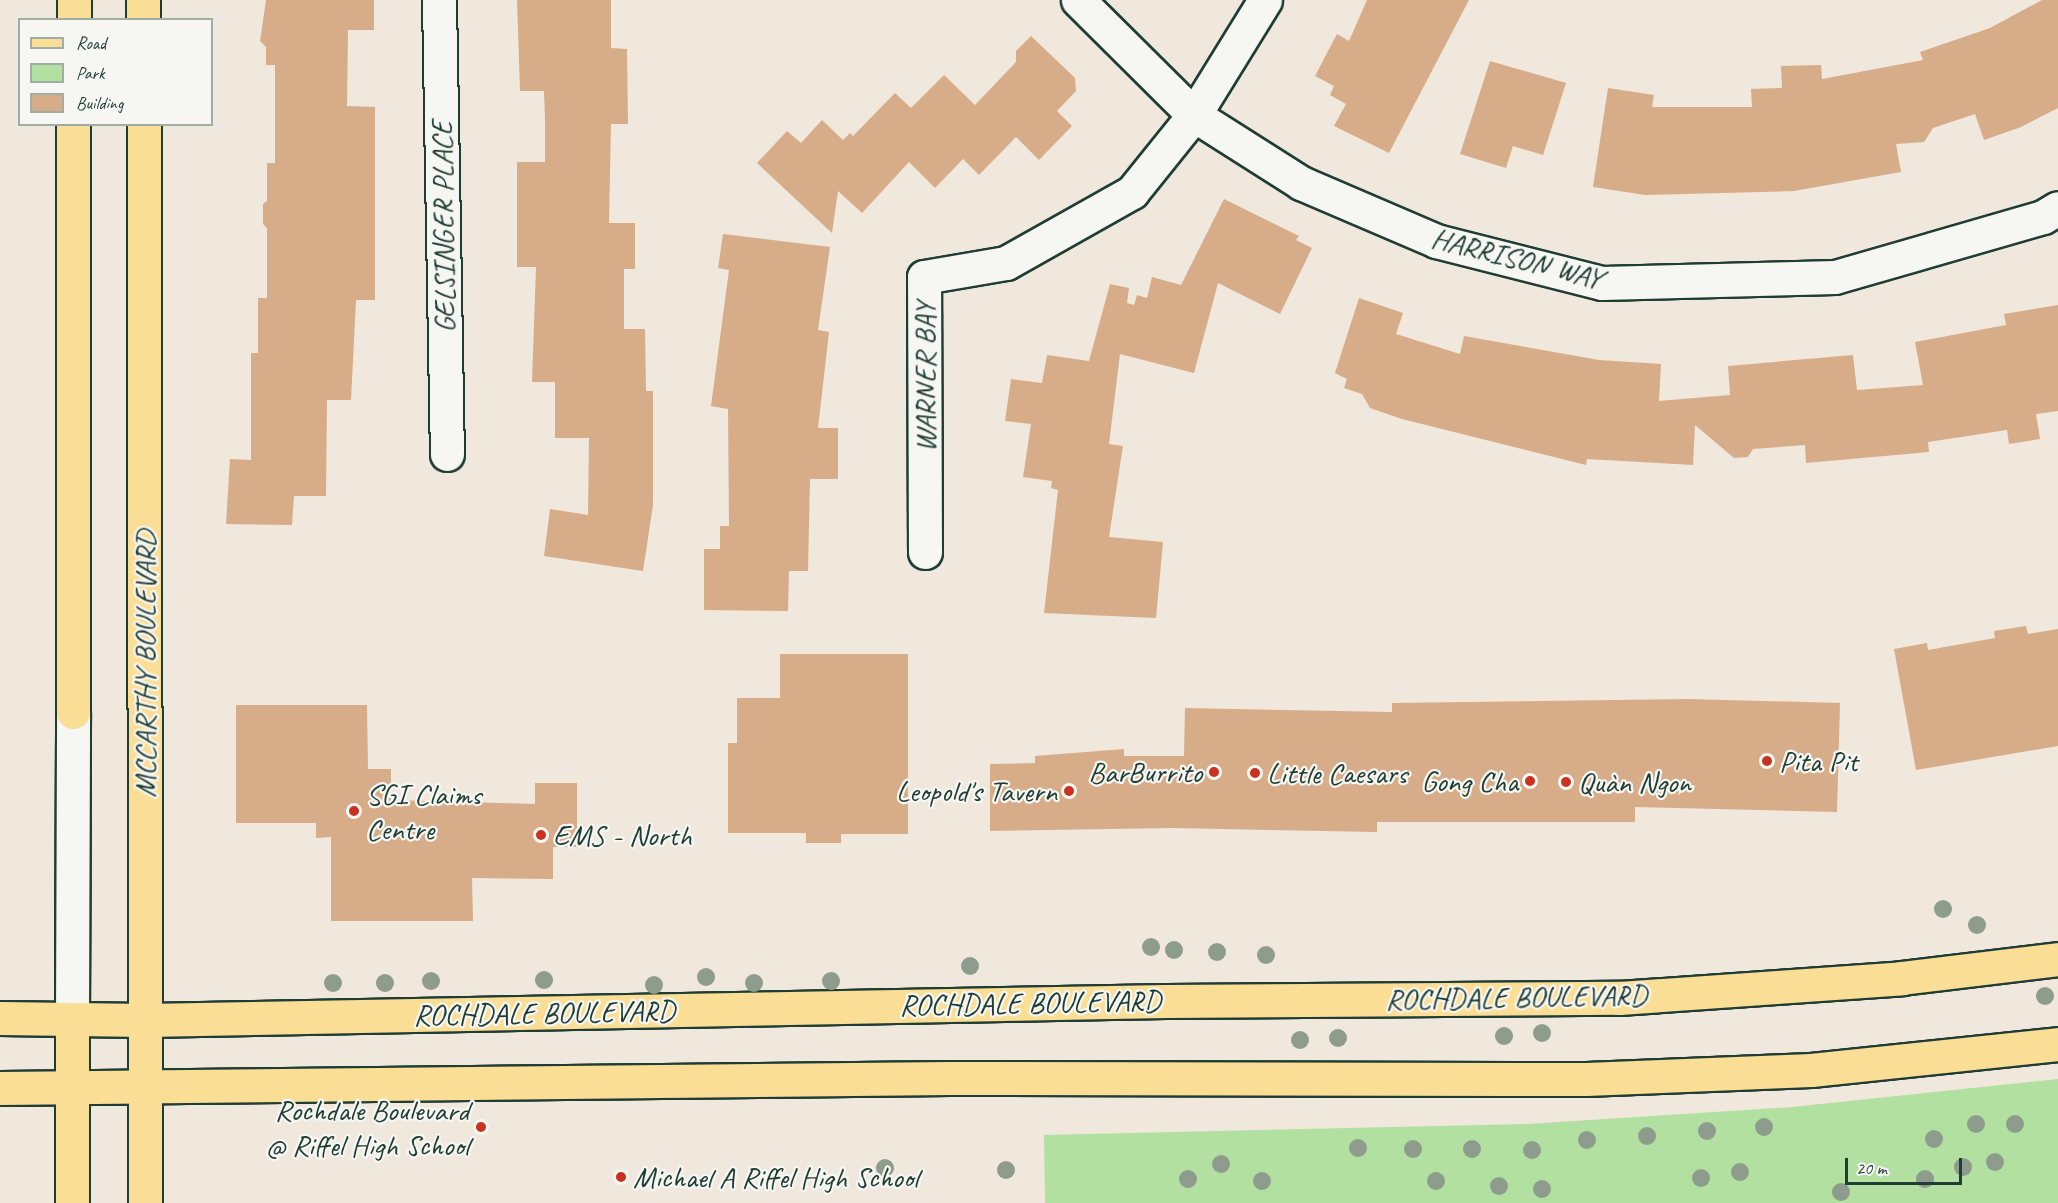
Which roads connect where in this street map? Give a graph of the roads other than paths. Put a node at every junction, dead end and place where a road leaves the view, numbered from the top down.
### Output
1 (74, 0) edge
2 (143, 0) edge
3 (439, 0) edge
4 (1078, 0) edge
5 (1265, 0) edge
6 (74, 18) edge
7 (143, 18) edge
8 (1194, 115) junction
9 (74, 126) edge
10 (144, 126) edge
11 (2058, 208) edge
12 (447, 454) dead end
13 (925, 552) dead end
14 (73, 712) joint
15 (2058, 959) edge
16 (0, 1018) edge
17 (72, 1019) junction
18 (146, 1020) junction
19 (2058, 1044) edge
20 (0, 1088) edge
21 (72, 1088) junction
22 (145, 1088) junction
23 (72, 1203) edge
24 (145, 1203) edge

1 - 6 main road
2 - 7 main road
3 - 12 street, GELSINGER PLACE
4 - 8 street, HARRISON WAY
5 - 8 street
8 - 11 street, HARRISON WAY
8 - 13 street, WARNER BAY
9 - 14 main road
10 - 18 main road, MCCARTHY BOULEVARD
14 - 17 street
15 - 18 main road, ROCHDALE BOULEVARD
16 - 17 main road, ROCHDALE BOULEVARD
17 - 18 main road, ROCHDALE BOULEVARD
17 - 21 main road
18 - 22 main road, MCCARTHY BOULEVARD
19 - 22 main road
20 - 21 main road
21 - 22 main road
21 - 23 main road
22 - 24 main road, MCCARTHY BOULEVARD

